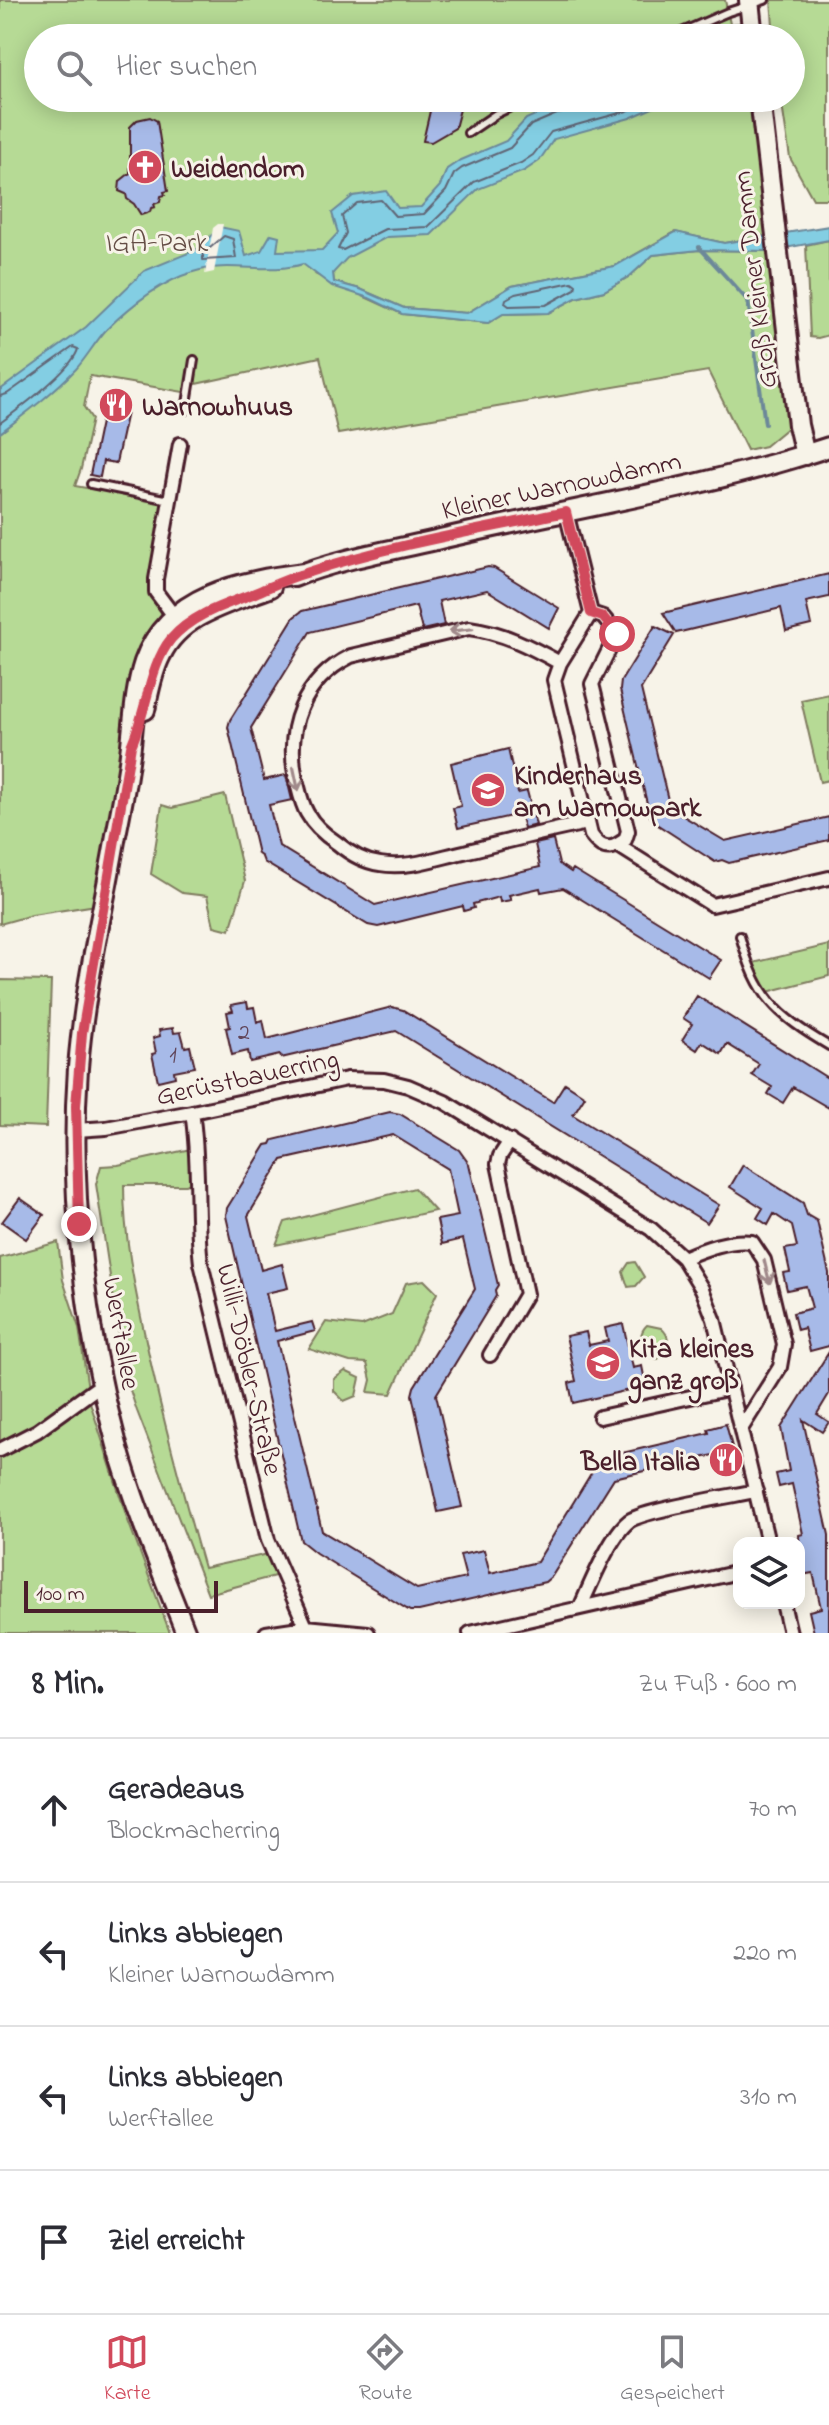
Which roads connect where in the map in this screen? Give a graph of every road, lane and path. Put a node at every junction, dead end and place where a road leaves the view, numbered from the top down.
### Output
1 (754, 2) edge
2 (700, 24) edge
3 (753, 24) edge
4 (500, 112) edge
5 (762, 112) edge
6 (468, 133) dead end
7 (194, 360) dead end
8 (186, 410) dead end
9 (180, 444) dead end
10 (829, 447) edge
11 (805, 455) junction
12 (91, 484) dead end
13 (170, 500) junction
14 (566, 512) junction
15 (591, 613) junction
16 (179, 620) junction
17 (560, 663) junction
18 (588, 823) junction
19 (617, 845) junction
20 (829, 878) edge
21 (740, 936) dead end
22 (829, 1046) edge
23 (192, 1112) junction
24 (76, 1130) junction
25 (510, 1141) junction
26 (683, 1258) junction
27 (490, 1355) dead end
28 (103, 1387) junction
29 (731, 1388) junction
30 (600, 1417) dead end
31 (741, 1429) junction
32 (0, 1450) edge
33 (756, 1491) junction
34 (767, 1537) edge
35 (733, 1573) edge
36 (580, 1608) junction
37 (784, 1609) edge
38 (306, 1627) junction
39 (186, 1633) edge
40 (266, 1633) edge
41 (368, 1633) edge
42 (470, 1633) edge
43 (790, 1633) edge

1 - 2 lane
1 - 3 street
4 - 6 lane
5 - 11 street, Groß Kleiner Damm
7 - 8 lane
9 - 13 street
10 - 11 street, Kleiner Warnowdamm
11 - 14 street, Kleiner Warnowdamm
12 - 13 lane
13 - 16 street
14 - 15 street
14 - 16 street, Kleiner Warnowdamm
15 - 17 street
15 - 19 street
16 - 24 street, Werftallee
17 - 18 street
17 -> 18 street
18 - 19 street
19 - 20 street
21 - 22 lane
23 - 24 street, Gerüstbauerring
23 - 25 street, Gerüstbauerring
23 - 38 street, Willi-Döbler-Straße
24 - 28 street, Werftallee
25 - 26 street, Gerüstbauerring
25 - 27 street
26 - 29 street, Gerüstbauerring
26 -> 31 street
28 - 32 street
28 - 39 street, Werftallee
29 - 30 street
29 - 31 street, Gerüstbauerring
31 - 33 street, Gerüstbauerring
33 - 34 street, Gerüstbauerring
33 - 36 street
35 - 36 street
36 - 42 street
37 - 43 street
38 - 40 street
38 - 41 street

